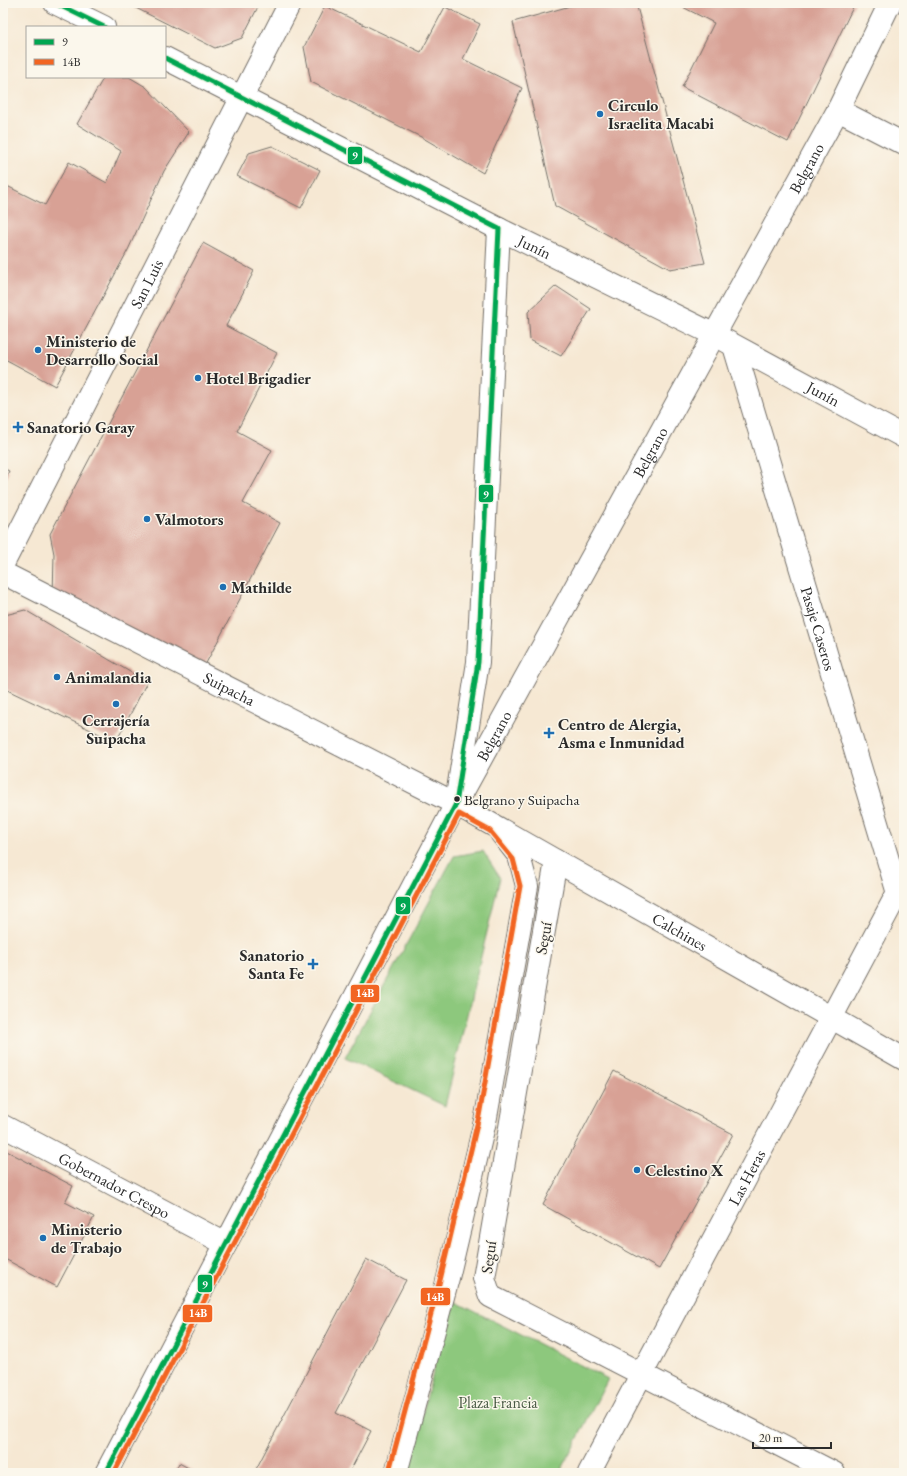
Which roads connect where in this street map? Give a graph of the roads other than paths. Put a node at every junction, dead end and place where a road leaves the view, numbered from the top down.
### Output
1 (56, 3) edge
2 (290, 3) edge
3 (890, 3) edge
4 (102, 26) edge
5 (166, 58) edge
6 (242, 96) junction
7 (838, 110) junction
8 (904, 144) edge
9 (499, 229) junction
10 (715, 335) junction
11 (734, 346) junction
12 (904, 437) edge
13 (3, 564) edge
14 (3, 572) edge
15 (456, 804) junction
16 (495, 826) junction
17 (556, 861) junction
18 (902, 895) edge
19 (832, 1019) junction
20 (904, 1059) edge
21 (3, 1126) edge
22 (226, 1244) junction
23 (642, 1374) junction
24 (106, 1473) edge
25 (396, 1473) edge
26 (589, 1473) edge
27 (834, 1473) edge

1 - 4 street
2 - 6 street, San Luis
3 - 7 street, Belgrano
5 - 6 street, Junín
6 - 9 street, Junín
6 - 13 street, San Luis
7 - 8 street
7 - 10 street, Belgrano
9 - 10 street, Junín
9 - 15 street
10 - 11 street, Junín
10 - 15 street, Belgrano
11 - 12 street, Junín
11 - 18 street, Pasaje Caseros
14 - 15 street, Suipacha
15 - 16 street, Calchines
15 - 22 street, Belgrano
16 - 17 street, Calchines
16 - 25 street
17 - 19 street, Calchines
17 - 23 street, Seguí
18 - 19 street, Las Heras
19 - 20 street, Calchines
19 - 23 street, Las Heras
21 - 22 street, Gobernador Crespo
22 - 24 street, Belgrano
23 - 26 street, Las Heras
23 - 27 street, Seguí

